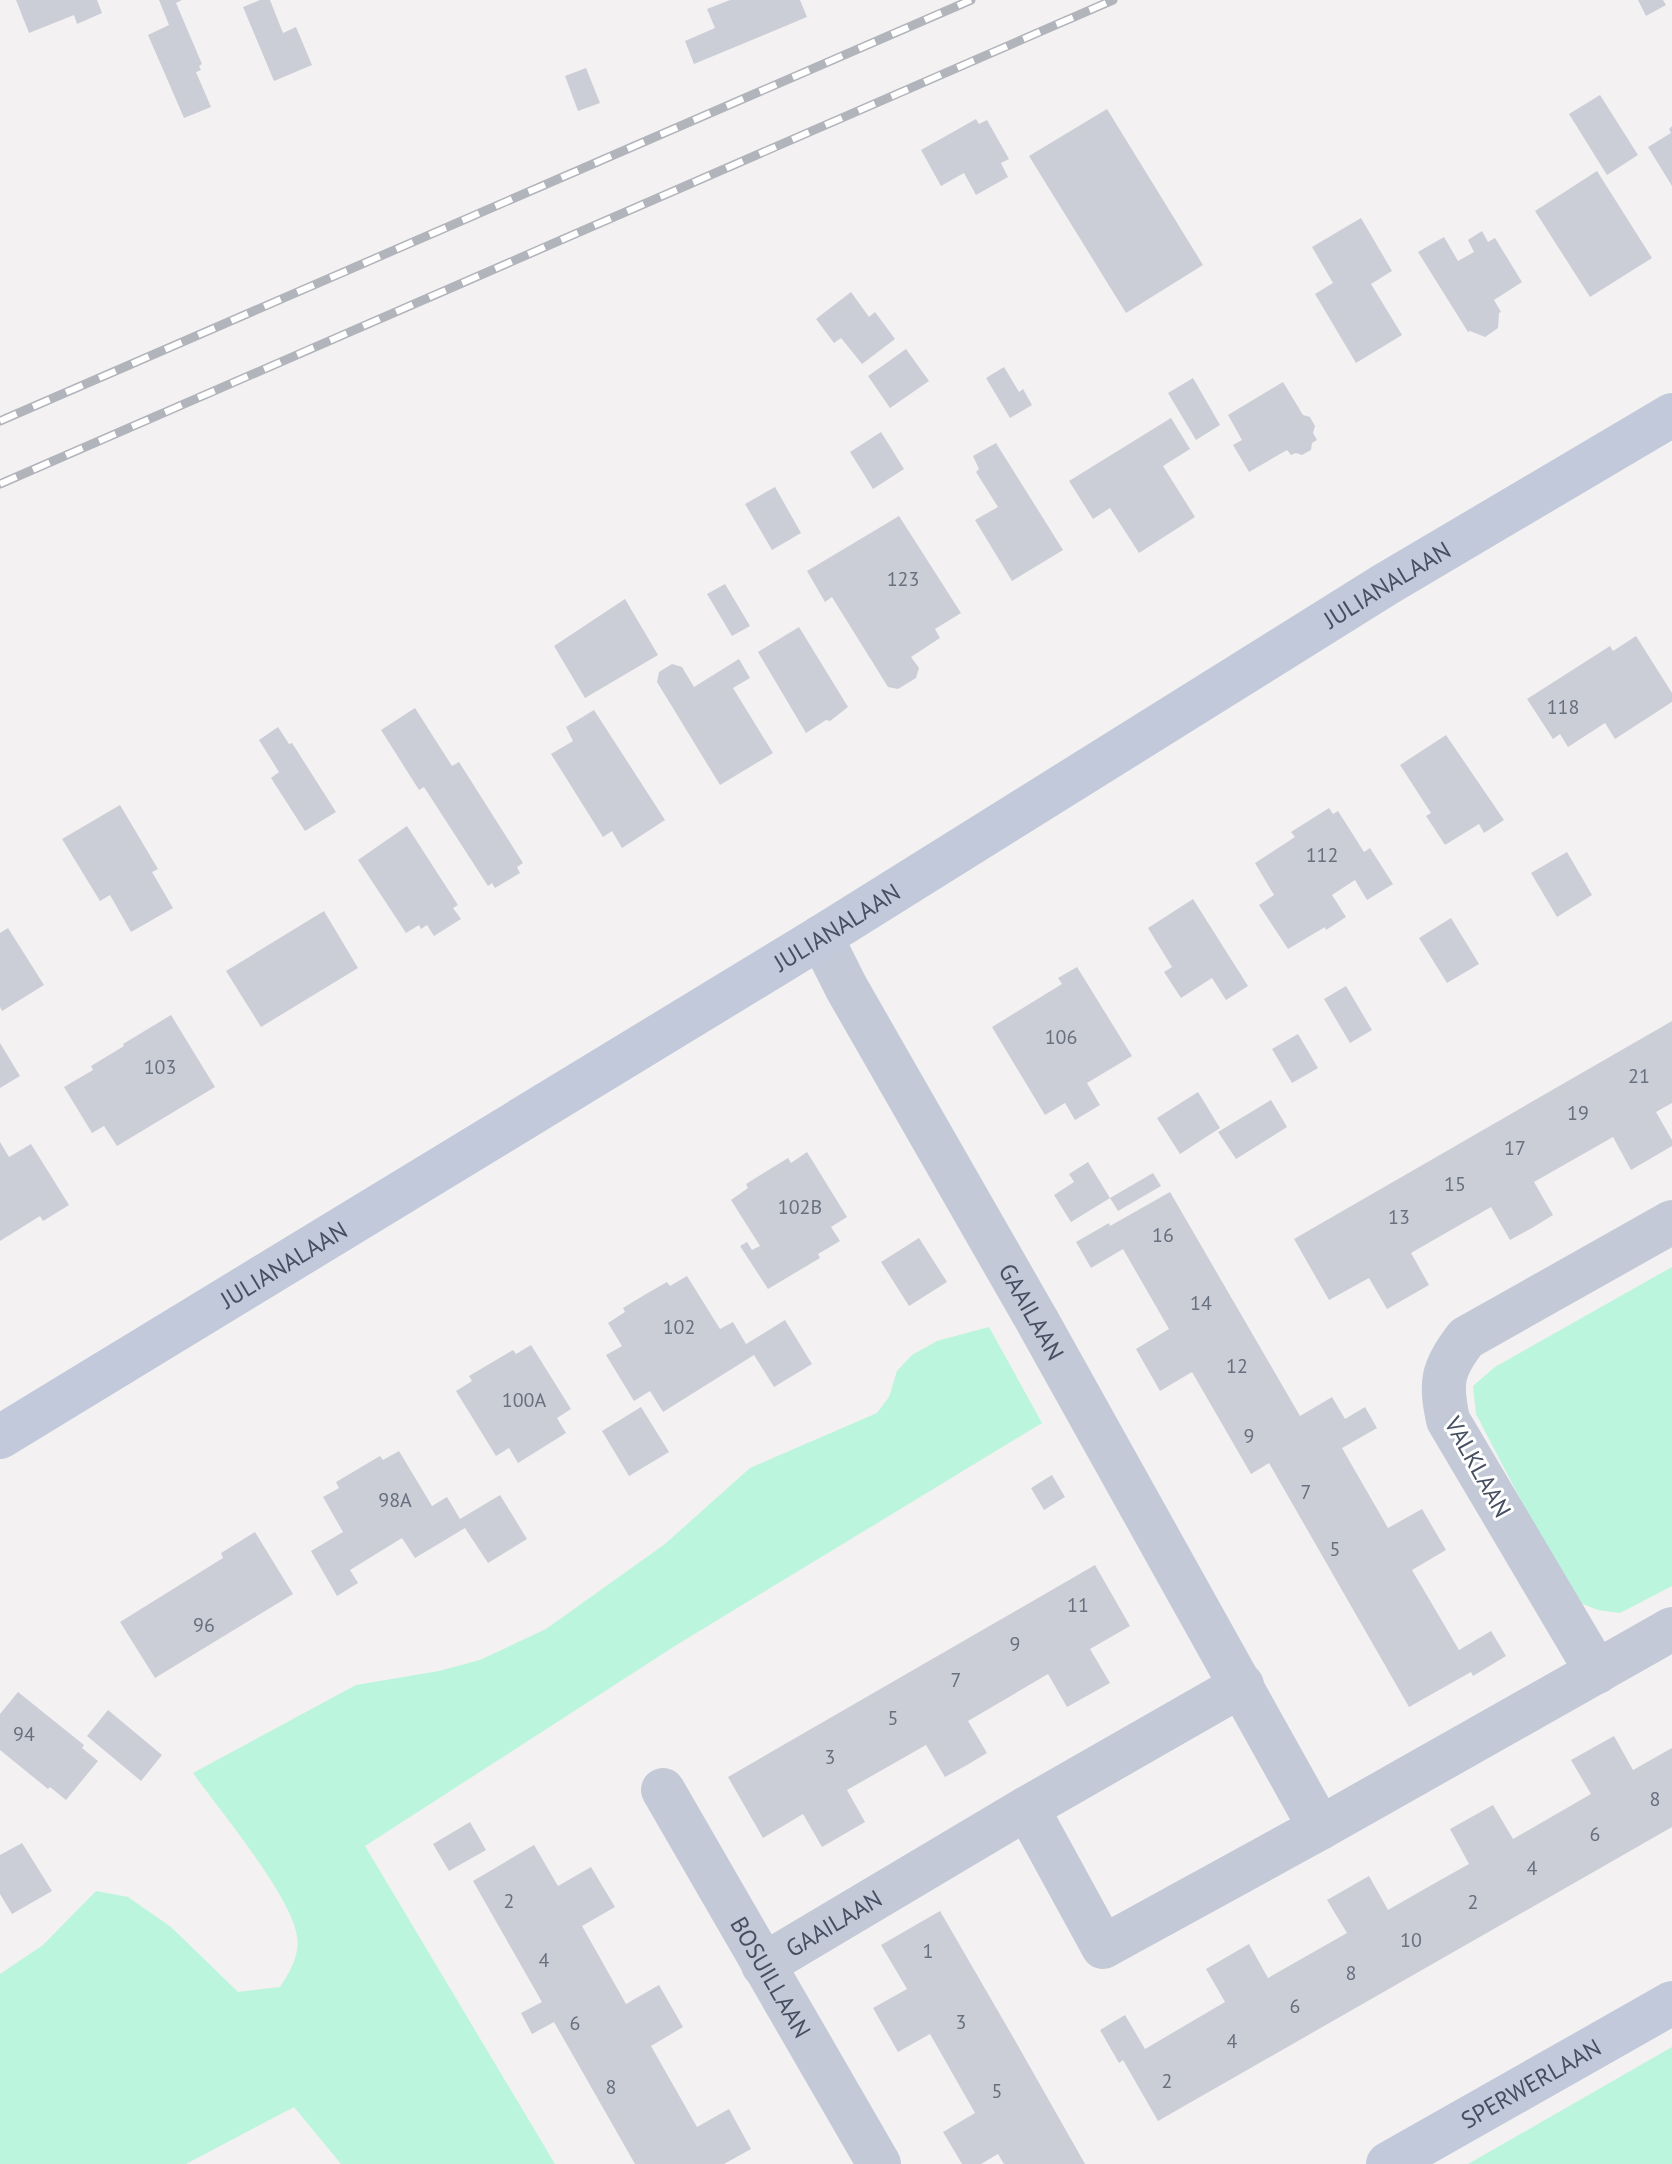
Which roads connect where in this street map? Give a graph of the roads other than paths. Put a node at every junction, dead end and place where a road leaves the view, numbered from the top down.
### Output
1 (1672, 415) edge
2 (821, 937) junction
3 (1672, 1222) edge
4 (0, 1437) edge
5 (1672, 1629) edge
6 (1597, 1672) junction
7 (1242, 1685) junction
8 (663, 1790) dead end
9 (1027, 1808) junction
10 (1320, 1828) junction
11 (763, 1965) junction
12 (1672, 2003) edge
13 (879, 2164) edge
14 (1388, 2164) edge

1 - 2 street, JULIANALAAN
2 - 4 street, JULIANALAAN
2 - 7 street, GAAILAAN
3 - 6 street, VALKLAAN
5 - 6 street
6 - 10 street
7 - 9 street, GAAILAAN
7 - 10 street, GAAILAAN
8 - 11 street, BOSUILLAAN
9 - 10 street
9 - 11 street, GAAILAAN
11 - 13 street, BOSUILLAAN
12 - 14 street, SPERWERLAAN

